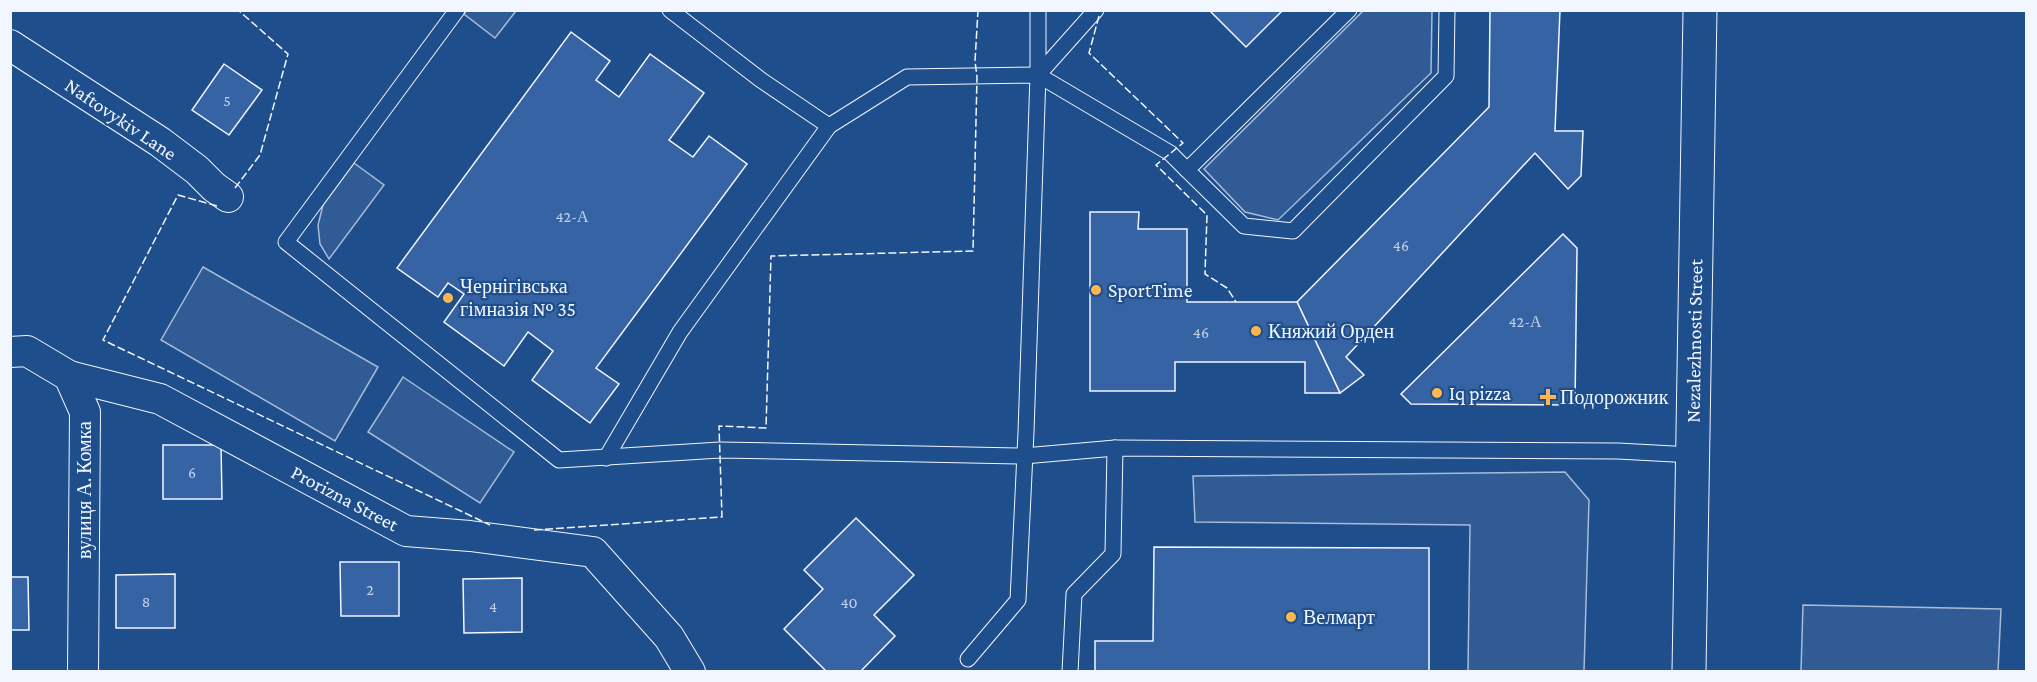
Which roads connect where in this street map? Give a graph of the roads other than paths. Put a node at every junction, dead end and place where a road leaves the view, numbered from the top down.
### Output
1 (457, 10) edge
2 (670, 10) edge
3 (1038, 10) edge
4 (1096, 10) edge
5 (1349, 10) edge
6 (1447, 10) edge
7 (1700, 10) edge
8 (10, 45) edge
9 (1038, 75) junction
10 (829, 126) junction
11 (1187, 170) junction
12 (228, 197) dead end
13 (10, 352) edge
14 (69, 376) junction
15 (1115, 448) junction
16 (1024, 456) junction
17 (1692, 456) junction
18 (606, 458) junction
19 (968, 659) dead end
20 (83, 672) edge
21 (690, 672) edge
22 (1070, 672) edge
23 (1689, 672) edge

1 - 18 lane
2 - 10 lane
3 - 9 lane
4 - 9 lane
5 - 11 lane
6 - 11 lane
7 - 17 street, Nezalezhnosti Street
8 - 12 street, Naftovykiv Lane
9 - 10 lane
9 - 11 lane
9 - 16 lane
10 - 18 lane
13 - 14 street
14 - 20 street, вулиця А. Комка
14 - 21 street, Prorizna Street
15 - 16 lane
15 - 17 lane
15 - 22 lane
16 - 18 lane
16 - 19 lane
17 - 23 street, Nezalezhnosti Street

